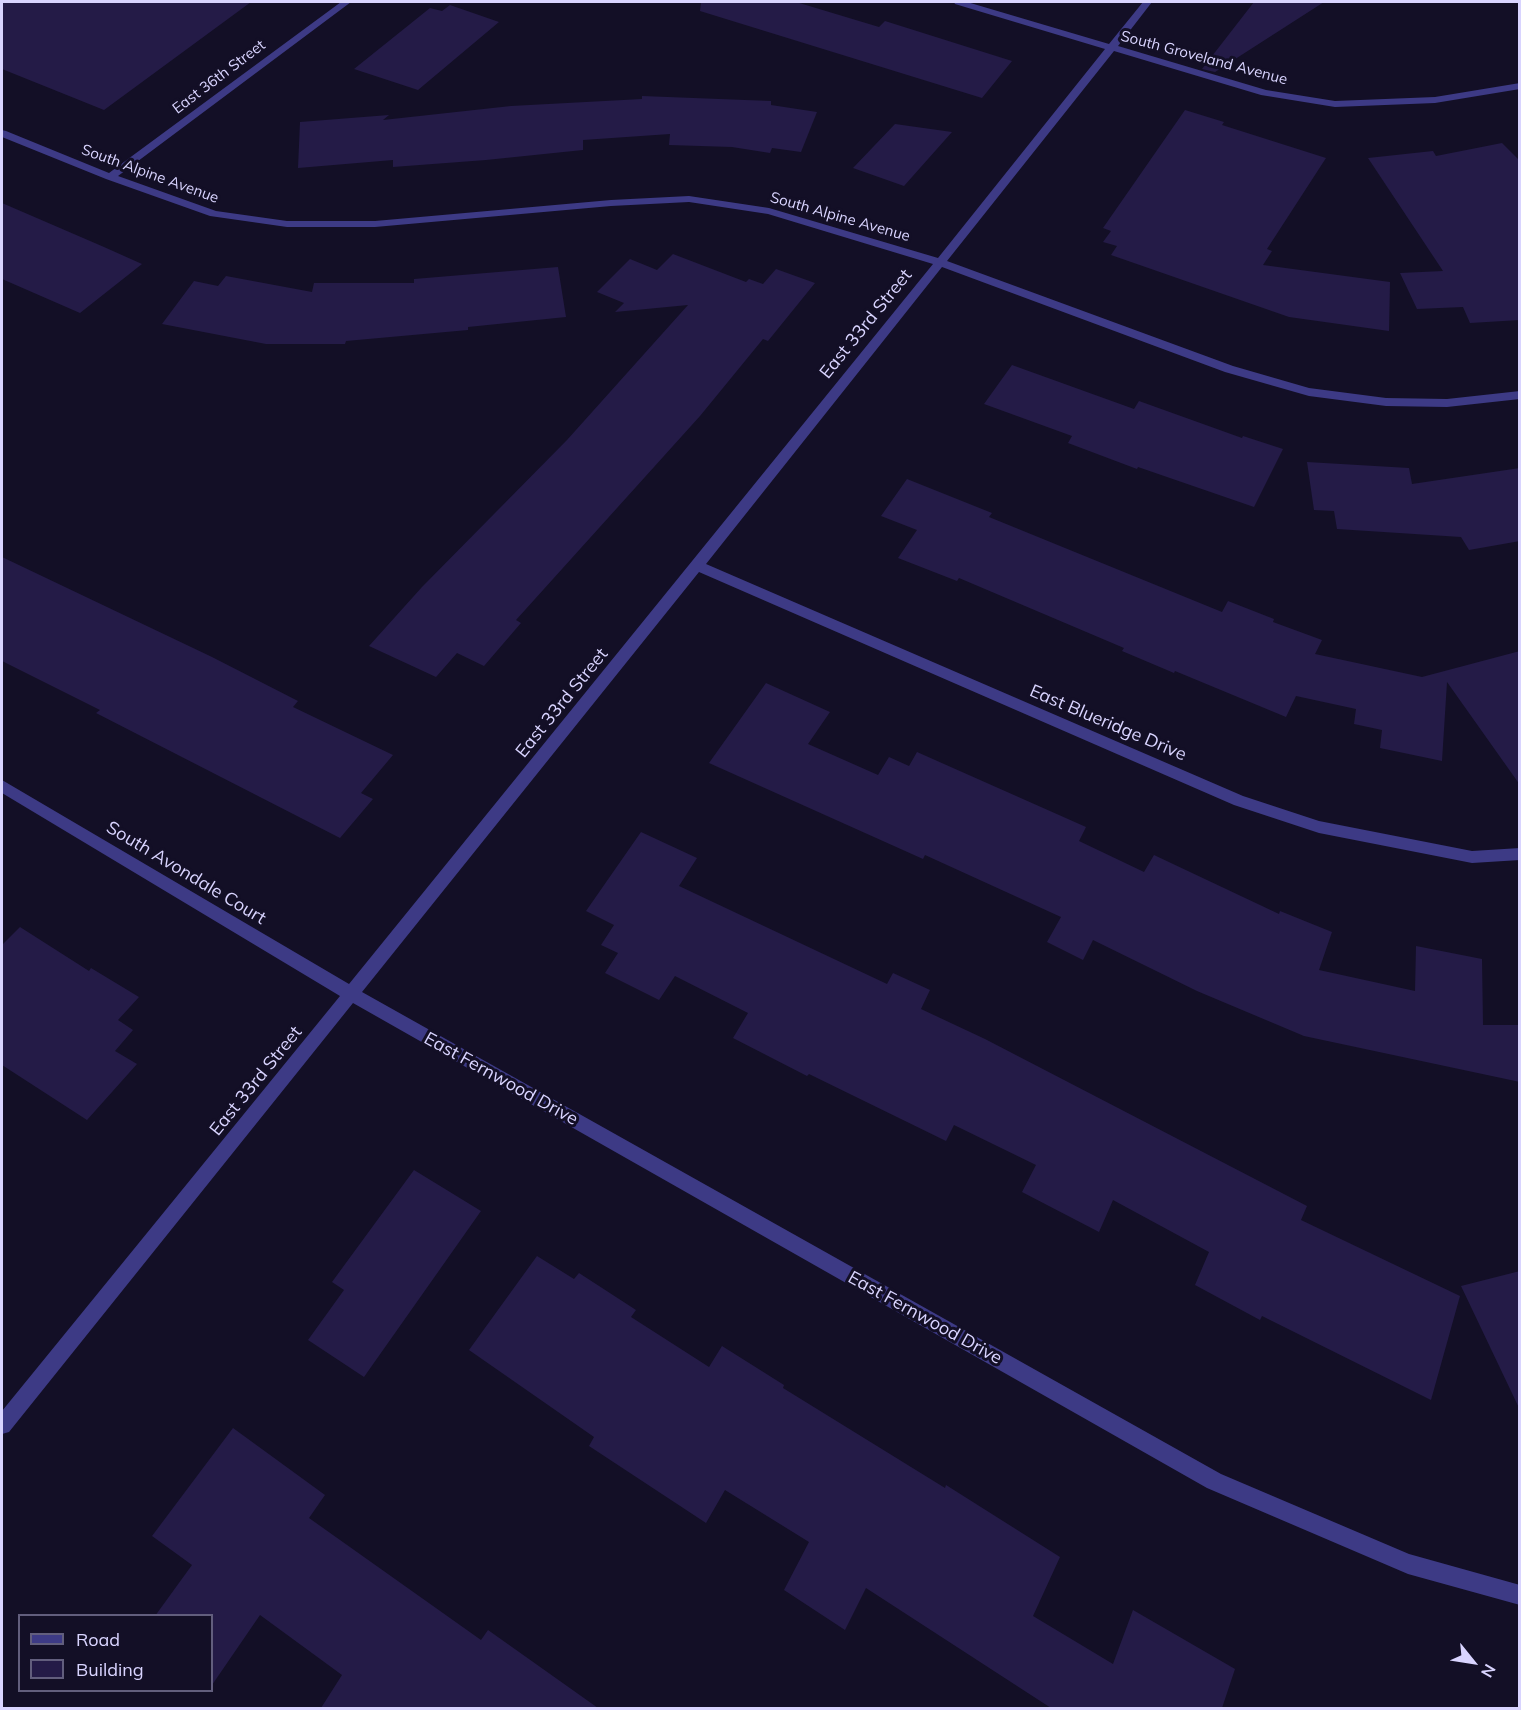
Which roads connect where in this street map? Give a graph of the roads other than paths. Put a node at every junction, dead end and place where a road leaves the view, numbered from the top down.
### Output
1 (346, 2) edge
2 (958, 2) edge
3 (1148, 2) edge
4 (1110, 48) junction
5 (1520, 86) edge
6 (2, 133) edge
7 (110, 177) junction
8 (940, 262) junction
9 (1520, 395) edge
10 (697, 566) junction
11 (2, 786) edge
12 (1520, 854) edge
13 (351, 994) junction
14 (2, 1425) edge
15 (1520, 1595) edge

1 - 7 street, East 36th Street
2 - 4 street, South Groveland Avenue
3 - 4 street, East 33rd Street
4 - 5 street, South Groveland Avenue
4 - 8 street, East 33rd Street
6 - 7 street, South Alpine Avenue
7 - 8 street, South Alpine Avenue
8 - 9 street, South Alpine Avenue
8 - 10 street, East 33rd Street
10 - 12 street, East Blueridge Drive
10 - 13 street, East 33rd Street
11 - 13 street, South Avondale Court
13 - 14 street, East 33rd Street
13 - 15 street, East Fernwood Drive

